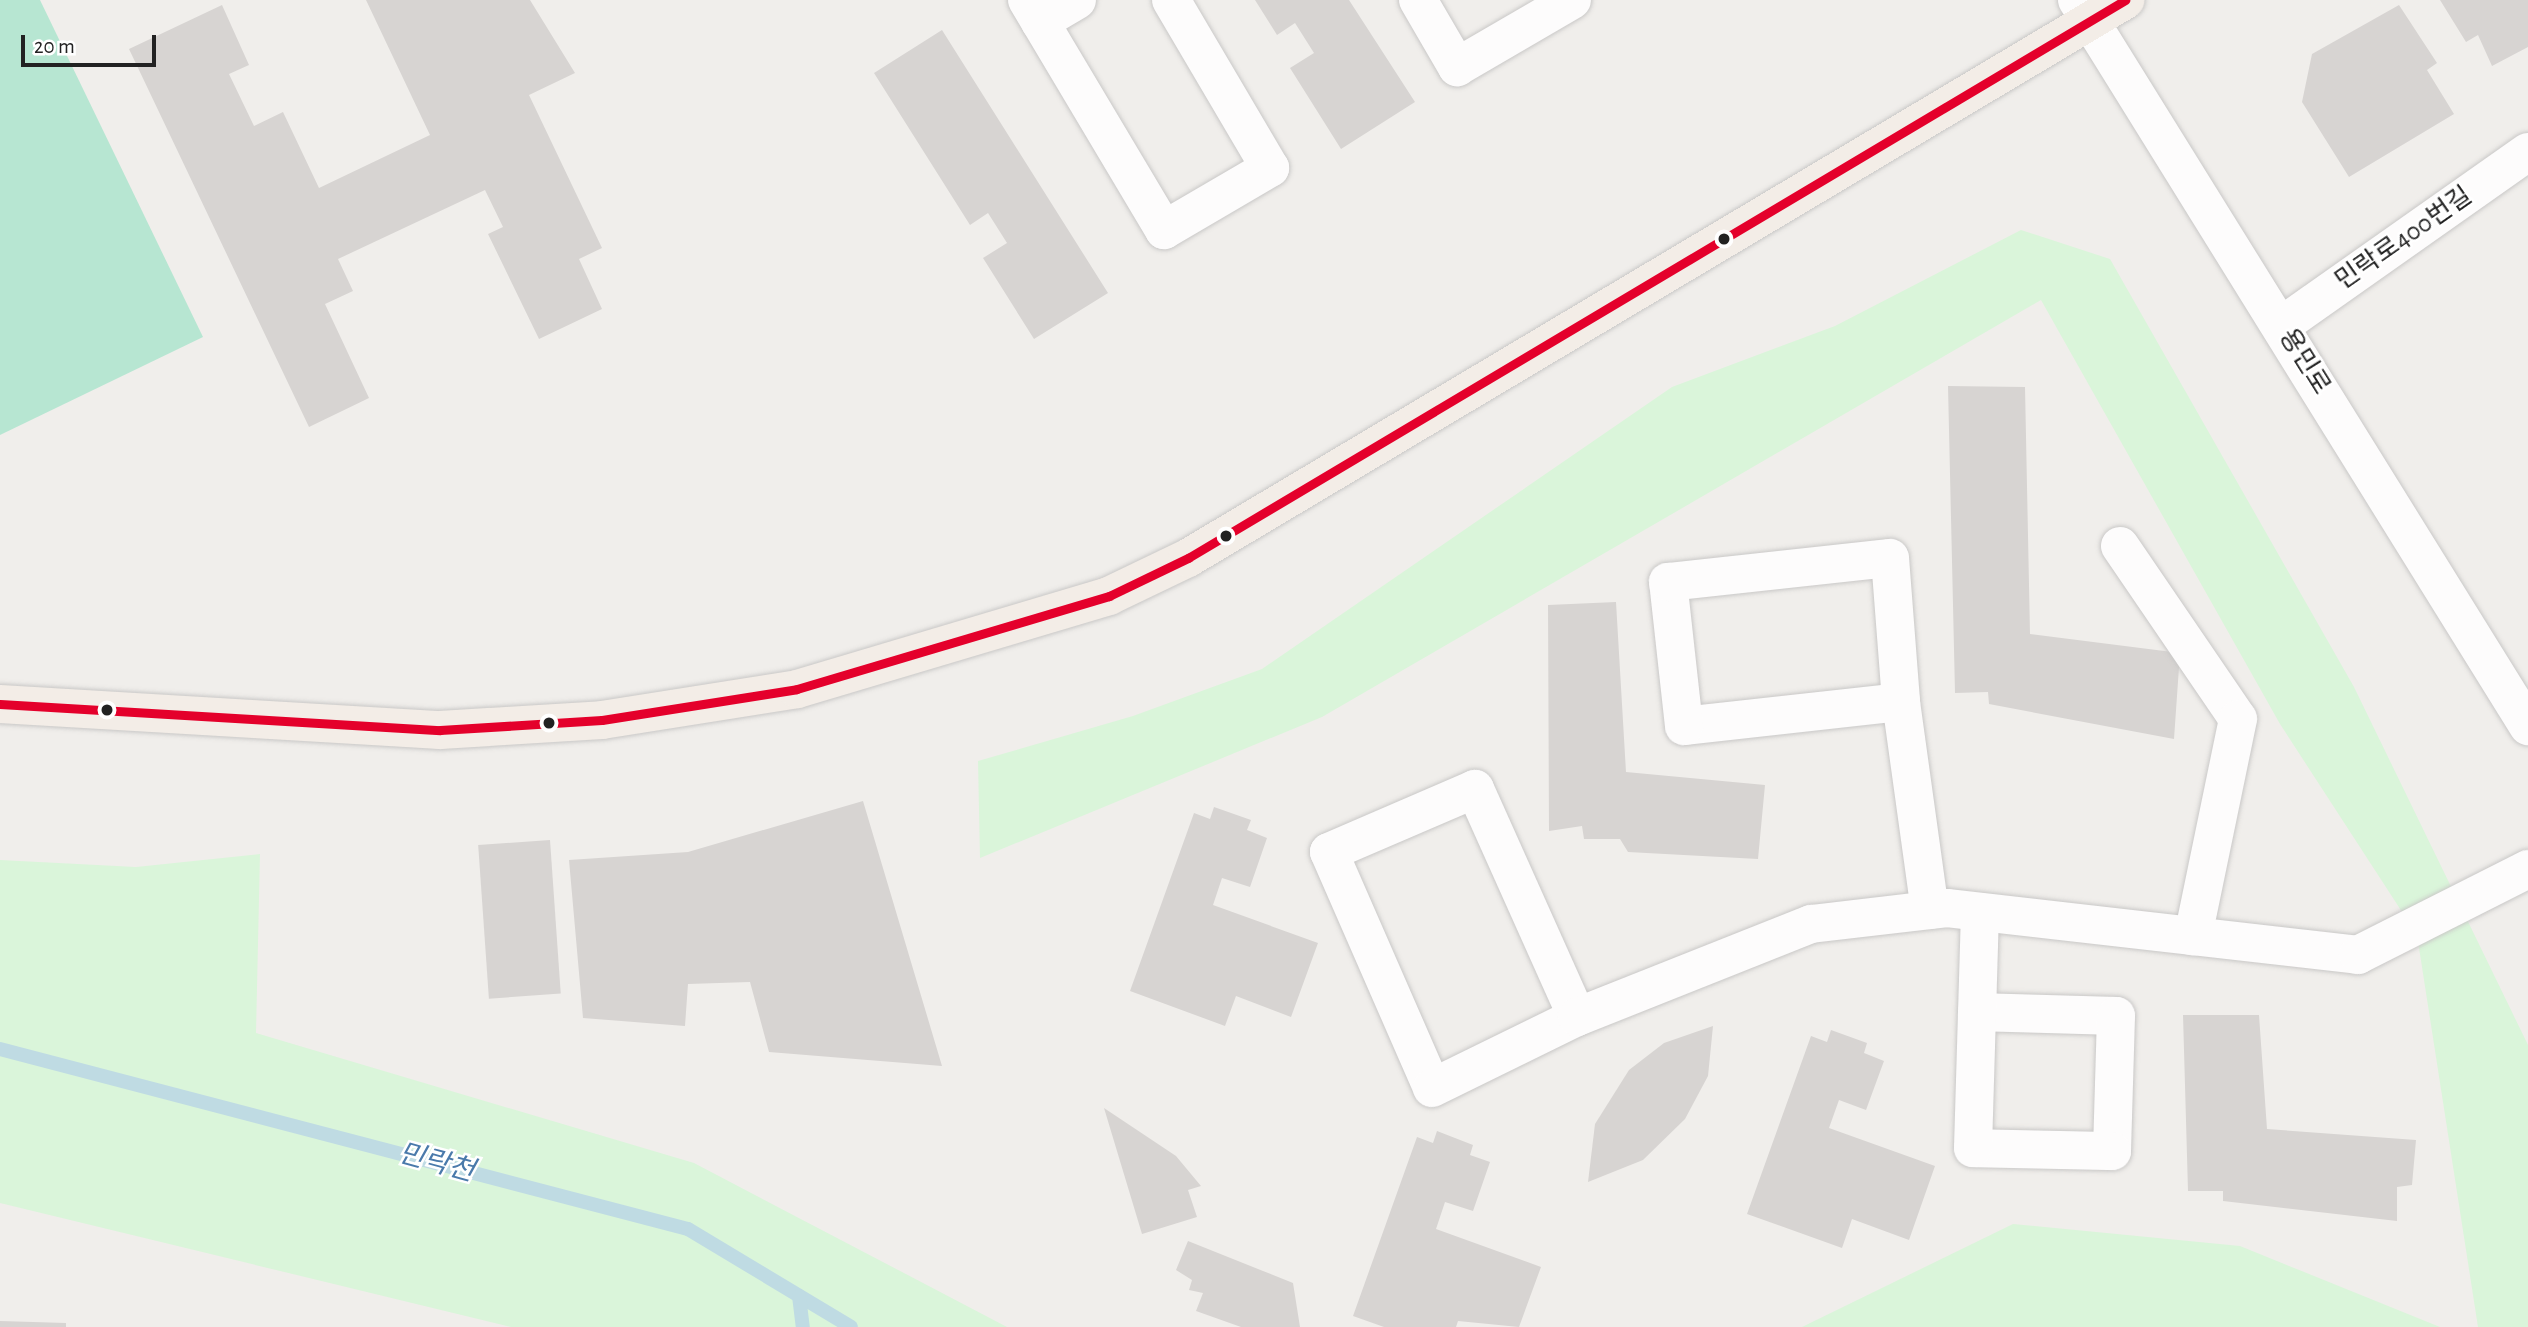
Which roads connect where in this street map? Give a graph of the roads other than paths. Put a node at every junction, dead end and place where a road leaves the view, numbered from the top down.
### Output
1 (1077, 0) edge
2 (1171, 0) edge
3 (1418, 0) edge
4 (1572, 0) edge
5 (2125, 0) edge
6 (1034, 11) edge
7 (2083, 11) edge
8 (2528, 152) edge
9 (2281, 326) junction
10 (2120, 546) dead end
11 (1901, 702) junction
12 (0, 704) edge
13 (2528, 726) edge
14 (2528, 869) edge
15 (1930, 910) junction
16 (1980, 912) junction
17 (2193, 936) junction
18 (1977, 1012) junction
19 (1577, 1017) junction

1 - 6 street
2 - 6 street
3 - 4 street
5 - 7 main road
7 - 9 street, 용민로
7 - 12 main road
8 - 9 street, 민락로400번길
9 - 13 street, 용민로
10 - 17 street
11 - 11 street
11 - 15 street
14 - 17 street
15 - 16 street
15 - 19 street
16 - 17 street
16 - 18 street
18 - 18 street
19 - 19 street

